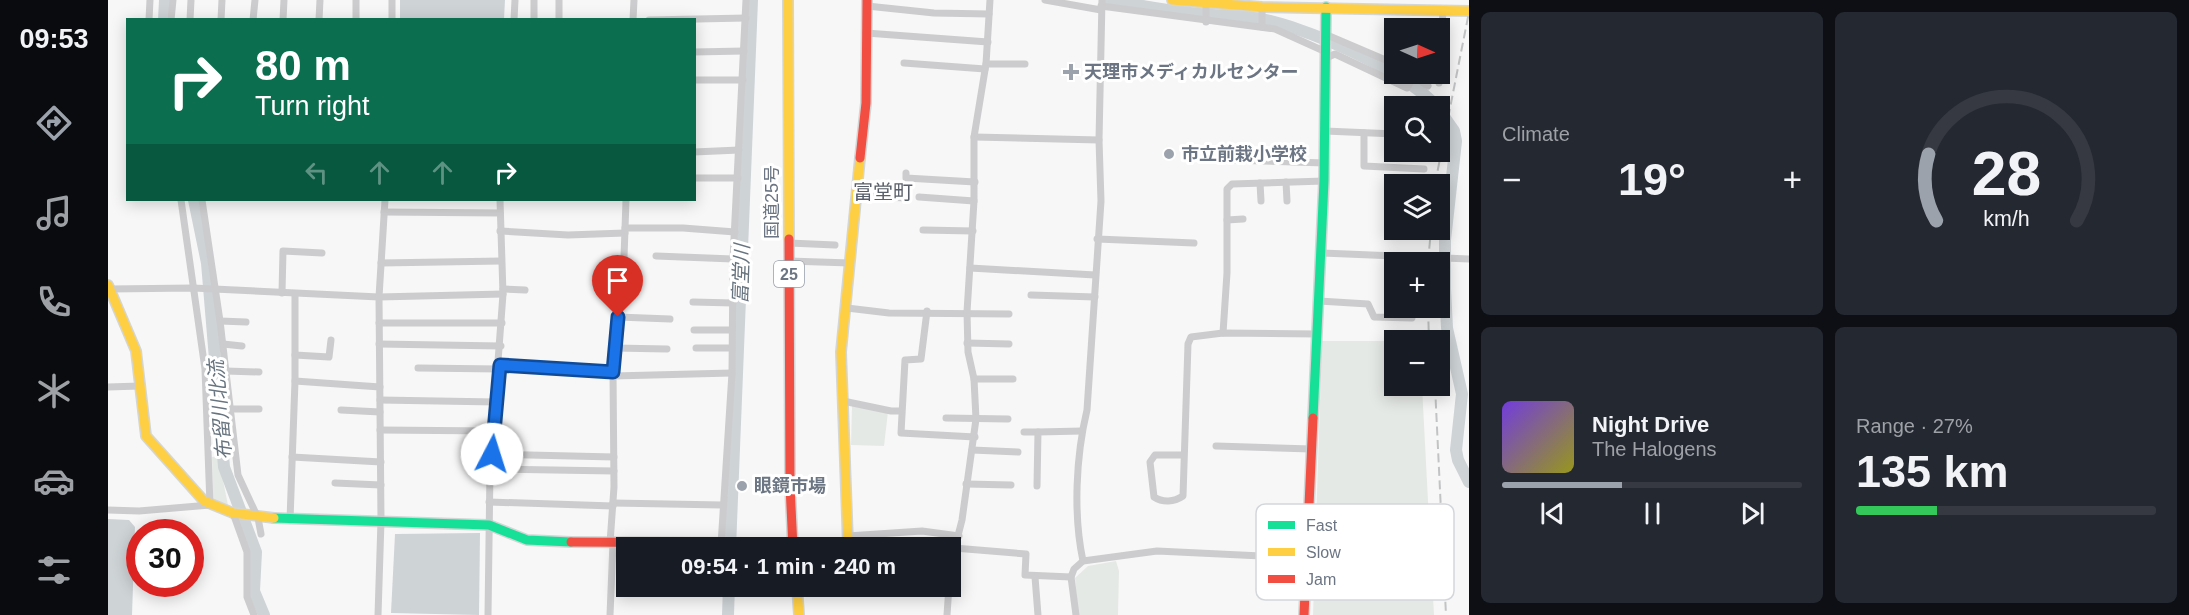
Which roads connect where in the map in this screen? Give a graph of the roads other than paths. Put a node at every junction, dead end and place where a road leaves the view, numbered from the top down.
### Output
1 (150, 0) edge
2 (173, 0) edge
3 (191, 0) edge
4 (222, 0) edge
5 (255, 0) edge
6 (284, 0) edge
7 (320, 0) edge
8 (356, 0) edge
9 (392, 0) edge
10 (515, 0) edge
11 (534, 0) edge
12 (559, 0) edge
13 (634, 0) edge
14 (747, 0) edge
15 (788, 0) edge
16 (1045, 0) edge
17 (1172, 0) edge
18 (1447, 0) edge
19 (988, 2) edge
20 (1209, 2) edge
21 (867, 3) edge
22 (1312, 4) edge
23 (1348, 4) edge
24 (1101, 5) edge
25 (1262, 7) junction
26 (1326, 7) junction
27 (1444, 11) junction
28 (1469, 11) edge
29 (989, 14) junction
30 (149, 18) edge
31 (171, 18) edge
32 (190, 18) edge
33 (221, 18) edge
34 (253, 18) edge
35 (283, 18) edge
36 (319, 18) edge
37 (356, 18) edge
38 (392, 18) edge
39 (514, 18) edge
40 (534, 18) edge
41 (559, 18) edge
42 (633, 18) edge
43 (746, 18) junction
44 (1443, 18) edge
45 (696, 19) edge
46 (1206, 22) junction
47 (1262, 27) junction
48 (866, 33) junction
49 (1327, 35) junction
50 (988, 42) junction
51 (744, 51) junction
52 (696, 52) edge
53 (1326, 54) junction
54 (1384, 59) edge
55 (904, 63) dead end
56 (1025, 64) dead end
57 (986, 66) junction
58 (1384, 77) edge
59 (696, 80) edge
60 (743, 80) junction
61 (1425, 84) edge
62 (1428, 86) dead end
63 (1325, 131) junction
64 (1364, 133) junction
65 (1384, 134) edge
66 (974, 137) junction
67 (1099, 140) junction
68 (739, 150) junction
69 (696, 152) edge
70 (1230, 160) dead end
71 (1325, 163) junction
72 (1424, 169) dead end
73 (906, 173) dead end
74 (696, 178) edge
75 (738, 178) junction
76 (1324, 181) junction
77 (975, 182) junction
78 (1286, 182) junction
79 (1260, 183) junction
80 (857, 196) junction
81 (919, 197) dead end
82 (907, 198) dead end
83 (181, 201) edge
84 (202, 201) edge
85 (385, 201) edge
86 (500, 201) edge
87 (626, 201) edge
88 (974, 201) junction
89 (1261, 201) dead end
90 (1287, 201) dead end
91 (384, 212) junction
92 (500, 213) junction
93 (1227, 219) junction
94 (1243, 219) dead end
95 (625, 230) junction
96 (923, 230) dead end
97 (500, 231) junction
98 (973, 231) junction
99 (735, 232) junction
100 (1097, 239) junction
101 (789, 243) junction
102 (1194, 243) dead end
103 (835, 245) dead end
104 (1322, 252) junction
105 (322, 253) dead end
106 (656, 256) dead end
107 (733, 259) junction
108 (1469, 259) edge
109 (501, 261) junction
110 (789, 261) junction
111 (381, 263) junction
112 (850, 263) junction
113 (970, 268) junction
114 (1095, 275) junction
115 (193, 288) junction
116 (214, 290) junction
117 (525, 290) dead end
118 (110, 292) edge
119 (503, 292) junction
120 (282, 293) junction
121 (295, 294) junction
122 (1031, 295) dead end
123 (379, 297) junction
124 (1095, 297) junction
125 (1319, 301) junction
126 (693, 302) dead end
127 (733, 303) junction
128 (847, 308) junction
129 (927, 311) junction
130 (967, 312) junction
131 (1009, 314) dead end
132 (618, 317) junction
133 (1384, 317) edge
134 (670, 319) dead end
135 (220, 321) junction
136 (246, 322) dead end
137 (379, 323) junction
138 (502, 323) junction
139 (694, 330) dead end
140 (732, 330) junction
141 (1223, 333) junction
142 (1317, 334) junction
143 (331, 340) dead end
144 (967, 343) junction
145 (223, 344) junction
146 (380, 344) junction
147 (1009, 344) dead end
148 (501, 345) junction
149 (242, 346) dead end
150 (614, 348) junction
151 (696, 348) dead end
152 (732, 348) junction
153 (667, 349) dead end
154 (296, 355) junction
155 (460, 361) dead end
156 (422, 366) dead end
157 (500, 367) junction
158 (460, 370) junction
159 (226, 371) junction
160 (259, 372) dead end
161 (732, 373) junction
162 (613, 374) junction
163 (974, 379) junction
164 (1012, 379) dead end
165 (295, 381) junction
166 (108, 387) edge
167 (140, 387) junction
168 (380, 387) junction
169 (380, 400) junction
170 (843, 401) junction
171 (496, 402) junction
172 (231, 409) junction
173 (259, 409) dead end
174 (341, 410) dead end
175 (901, 411) junction
176 (380, 412) junction
177 (946, 418) dead end
178 (976, 419) junction
179 (1008, 419) dead end
180 (380, 429) junction
181 (494, 431) junction
182 (1082, 431) junction
183 (1024, 432) dead end
184 (1038, 432) junction
185 (975, 437) junction
186 (1216, 446) dead end
187 (1311, 449) junction
188 (972, 450) junction
189 (1018, 452) dead end
190 (492, 454) junction
191 (1184, 455) junction
192 (292, 457) junction
193 (614, 457) junction
194 (381, 462) junction
195 (490, 469) junction
196 (614, 471) junction
197 (334, 483) dead end
198 (966, 484) junction
199 (381, 485) junction
200 (1011, 485) dead end
201 (1037, 486) dead end
202 (489, 502) junction
203 (613, 504) junction
204 (1308, 504) edge
205 (210, 505) junction
206 (722, 505) junction
207 (108, 510) edge
208 (234, 514) junction
209 (254, 517) junction
210 (290, 520) junction
211 (381, 521) junction
212 (489, 525) junction
213 (261, 534) dead end
214 (848, 536) joint
215 (959, 536) joint
216 (725, 537) edge
217 (793, 537) edge
218 (611, 543) junction
219 (616, 543) edge
220 (961, 549) edge
221 (1256, 556) edge
222 (1083, 561) junction
223 (1035, 577) junction
224 (1071, 577) junction
225 (798, 597) edge
226 (948, 597) edge
227 (1305, 600) edge
228 (254, 615) edge
229 (378, 615) edge
230 (488, 615) edge
231 (610, 615) edge
232 (799, 615) edge
233 (947, 615) edge
234 (1038, 615) edge
235 (1076, 615) edge
236 (1304, 615) edge

1 - 30 street
2 - 31 street
3 - 32 street
4 - 33 street
5 - 34 street
6 - 35 street
7 - 36 street
8 - 37 street
9 - 38 street
10 - 39 street
11 - 40 street
12 - 41 street
13 - 42 street
14 - 43 street
15 - 101 main road, 国道25号 / 25
16 - 24 street
17 - 20 main road
18 - 27 street
19 - 29 street
20 - 25 main road
20 - 46 street
21 - 29 street
21 - 48 main road
22 - 25 main road
22 - 26 main road
23 - 26 main road
23 - 27 main road
24 - 46 street
24 - 67 street
25 - 47 street
26 - 49 main road
27 - 28 main road
27 - 44 street
29 - 50 street
43 - 45 street
43 - 51 street
46 - 47 street
47 - 53 street
48 - 50 street
48 - 80 main road
49 - 53 main road
49 - 54 street
50 - 57 street
51 - 52 street
51 - 60 street
53 - 58 street
53 - 63 main road
55 - 57 street
56 - 57 street
57 - 66 street
59 - 60 street
60 - 68 street
61 - 62 street
63 - 64 street
63 - 71 main road
64 - 65 street
64 - 72 street
66 - 67 street
66 - 77 street
67 - 100 street
68 - 69 street
68 - 75 street
70 - 71 street
71 - 76 main road
73 - 77 street
74 - 75 street
75 - 99 street
76 - 78 street
76 - 104 main road
77 - 88 street
78 - 79 street
78 - 90 street
79 - 89 street
79 - 93 street
80 - 82 street
80 - 112 main road
81 - 88 street
83 - 115 street
84 - 116 street
85 - 91 street
86 - 92 street
87 - 95 street
88 - 98 street
91 - 92 street
91 - 111 street
92 - 97 street
93 - 94 street
93 - 141 street
95 - 97 street
95 - 99 street
95 - 132 street
96 - 98 street
97 - 109 street
98 - 113 street
99 - 107 street
100 - 102 street
100 - 114 street
101 - 103 street
101 - 110 main road, 国道25号 / 25
104 - 108 street
104 - 125 main road
105 - 120 street
106 - 107 street
107 - 127 street
109 - 111 street
109 - 119 street
110 - 112 street
110 - 217 main road, 国道25号 / 25
111 - 123 street
112 - 128 main road
113 - 114 street
113 - 130 street
114 - 124 street
115 - 116 street
115 - 118 street
115 - 205 street
116 - 120 street
116 - 135 street
117 - 119 street
118 - 167 main road
119 - 123 street
119 - 138 street
120 - 121 street
121 - 123 street
121 - 154 street
122 - 124 street
123 - 137 street
124 - 182 street
125 - 133 street
125 - 142 main road
126 - 127 street
127 - 140 street
128 - 129 street
128 - 170 main road
129 - 130 street
129 - 175 street
130 - 131 street
130 - 144 street
132 - 134 street
132 - 150 street
135 - 136 street
135 - 145 street
137 - 138 street
137 - 146 street
138 - 148 street
139 - 140 street
140 - 152 street
141 - 142 street
141 - 191 street
142 - 187 main road
143 - 154 street
144 - 147 street
144 - 163 street
145 - 149 street
145 - 159 street
146 - 148 street
146 - 168 street
148 - 157 street
150 - 153 street
150 - 162 street
151 - 152 street
152 - 161 street
154 - 165 street
155 - 158 street
156 - 158 street
157 - 158 street
157 - 162 street
157 - 171 street
159 - 160 street
159 - 172 street
161 - 162 street
161 - 206 street
162 - 193 street
163 - 164 street
163 - 178 street
165 - 168 street
165 - 192 street
166 - 167 street
167 - 205 main road
168 - 169 street
169 - 171 street
169 - 176 street
170 - 175 street
170 - 214 main road
171 - 181 street
172 - 173 street
172 - 209 street
174 - 176 street
175 - 185 street
176 - 180 street
177 - 178 street
178 - 179 street
178 - 185 street
180 - 181 street
180 - 194 street
181 - 190 street
182 - 184 street
182 - 222 street
183 - 184 street
184 - 201 street
185 - 188 street
186 - 187 street
187 - 204 main road
188 - 189 street
188 - 198 street
190 - 193 street
190 - 195 street
191 - 191 street
192 - 194 street
192 - 210 street
193 - 196 street
194 - 199 street
195 - 196 street
195 - 202 street
196 - 203 street
197 - 199 street
198 - 200 street
198 - 215 street
199 - 211 street
202 - 203 street
202 - 212 street
203 - 206 street
203 - 218 street
205 - 207 street
205 - 208 main road
206 - 216 street
208 - 209 main road
208 - 228 street
209 - 210 main road
209 - 213 street
210 - 211 main road
211 - 212 main road
211 - 229 street
212 - 218 main road
212 - 230 street
214 - 215 street
218 - 219 main road
218 - 231 street
220 - 223 street
221 - 222 street
222 - 224 street
223 - 224 street
223 - 234 street
224 - 235 street
225 - 232 main road
226 - 233 street
227 - 236 main road

